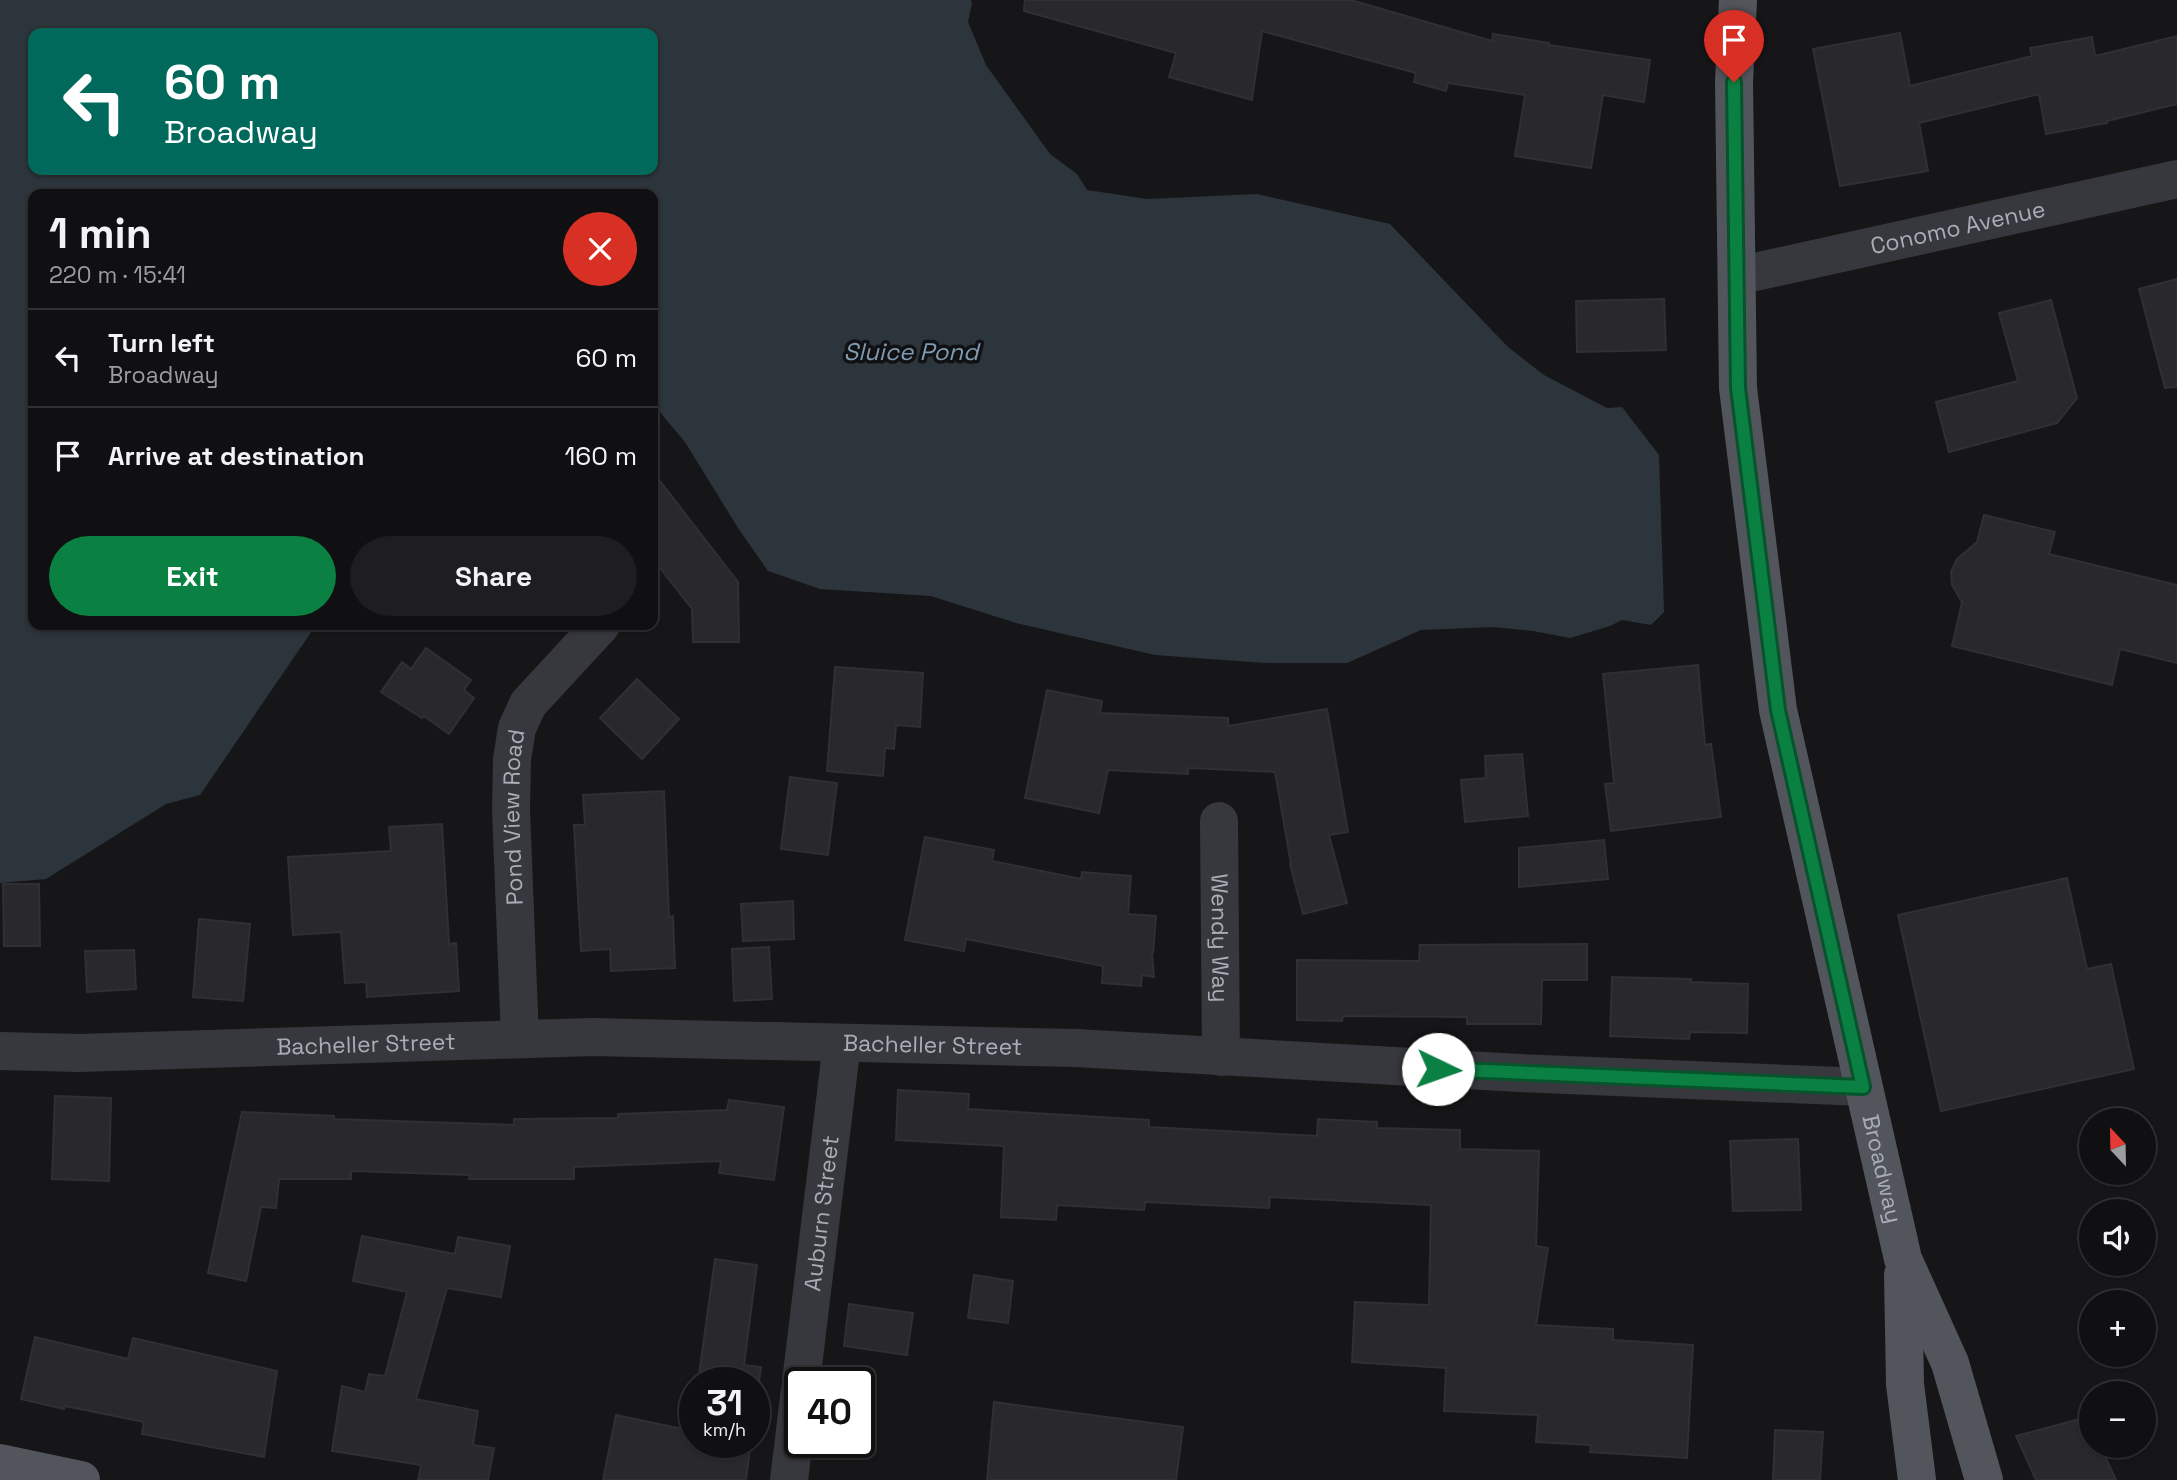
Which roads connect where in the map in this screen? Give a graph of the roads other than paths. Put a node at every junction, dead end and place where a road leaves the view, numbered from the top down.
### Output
1 (1738, 0) edge
2 (2177, 179) edge
3 (1737, 276) junction
4 (596, 630) edge
5 (1219, 821) dead end
6 (520, 1039) junction
7 (842, 1043) junction
8 (0, 1051) edge
9 (1221, 1057) junction
10 (1863, 1087) junction
11 (1903, 1259) junction
12 (803, 1367) edge
13 (1905, 1384) junction
14 (792, 1458) edge
15 (0, 1463) edge
16 (80, 1480) edge
17 (789, 1480) edge
18 (1917, 1480) edge
19 (1935, 1480) edge
20 (1984, 1480) edge

1 - 3 main road, Broadway
2 - 3 street, Conomo Avenue
3 - 10 main road, Broadway
4 - 6 street, Pond View Road
5 - 9 street, Wendy Way
6 - 7 street, Bacheller Street
6 - 8 street, Bacheller Street
7 - 9 street, Bacheller Street
7 - 12 street, Auburn Street
9 - 10 street, Bacheller Street
10 - 11 main road, Broadway
11 - 13 main road, Broadway
11 - 20 main road, Broadway
13 - 18 main road, Broadway
13 - 19 main road, Broadway
14 - 17 street
15 - 16 main road

